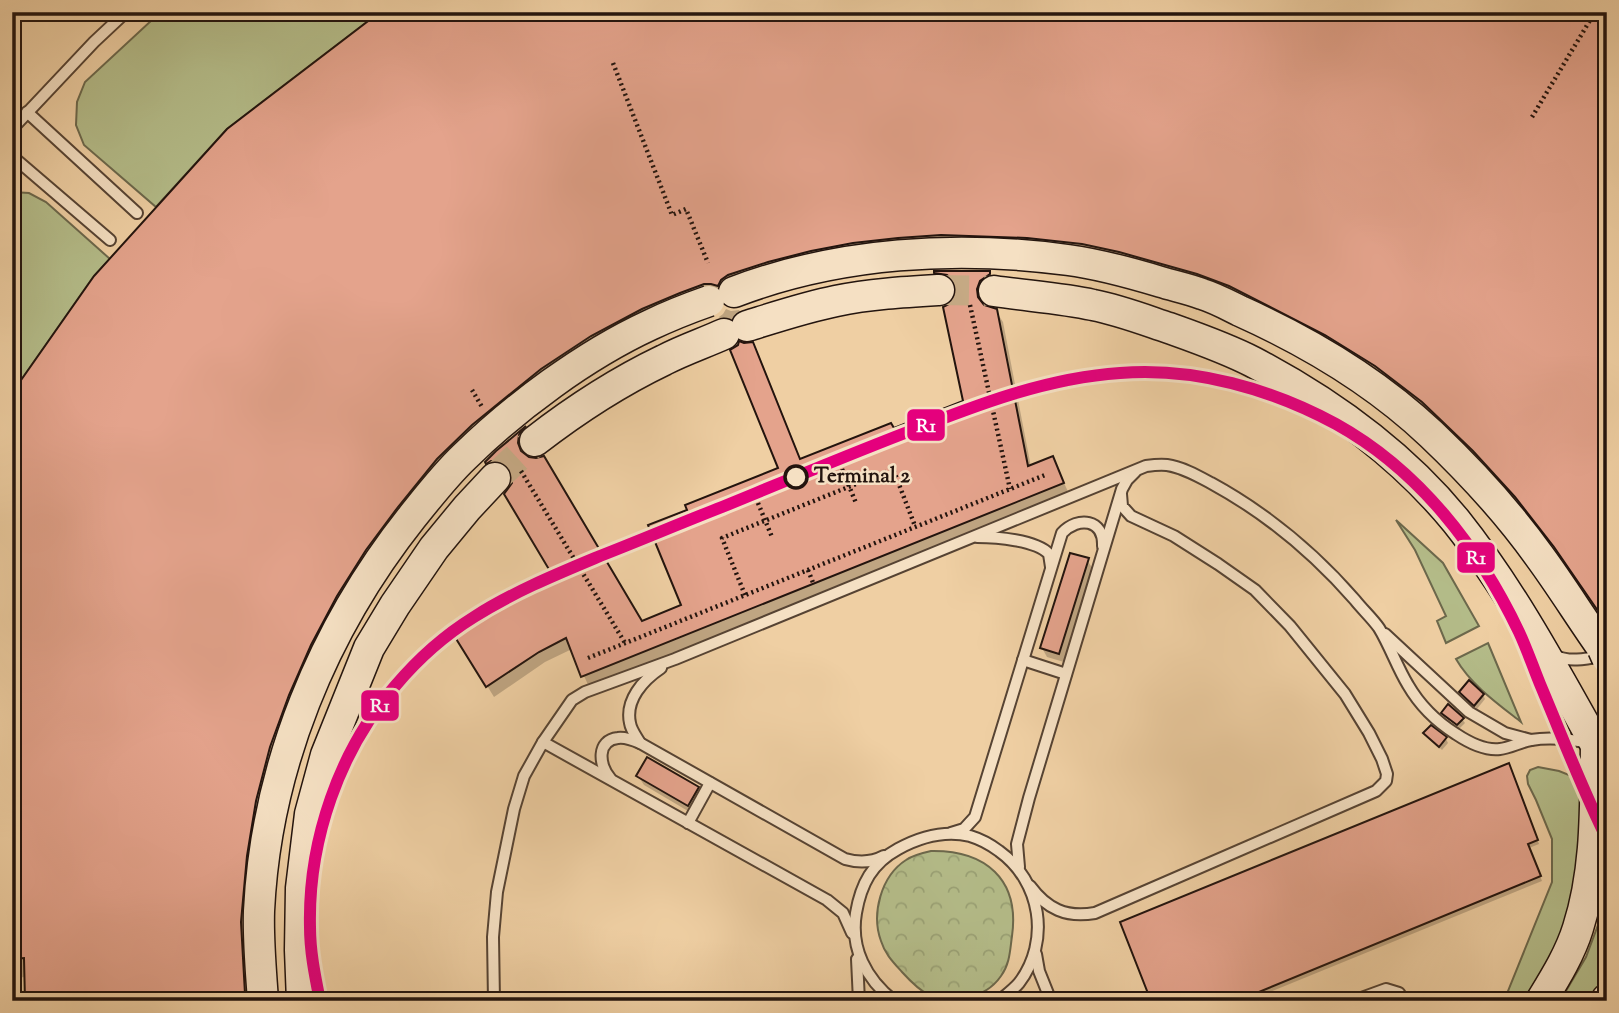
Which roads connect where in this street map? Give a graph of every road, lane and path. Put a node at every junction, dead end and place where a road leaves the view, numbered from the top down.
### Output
1 (126, 12) edge
2 (1595, 12) edge
3 (613, 63) dead end
4 (27, 112) junction
5 (1532, 117) dead end
6 (12, 129) edge
7 (12, 156) edge
8 (137, 213) dead end
9 (110, 240) dead end
10 (708, 263) dead end
11 (939, 290) tunnel mouth
12 (982, 298) joint
13 (472, 390) dead end
14 (486, 413) dead end
15 (515, 460) junction
16 (842, 469) dead end
17 (1139, 469) junction
18 (1045, 475) dead end
19 (849, 487) junction
20 (1010, 489) junction
21 (1121, 494) junction
22 (758, 503) dead end
23 (856, 503) dead end
24 (765, 521) junction
25 (915, 526) junction
26 (772, 537) dead end
27 (971, 538) junction
28 (1102, 552) junction
29 (1051, 569) junction
30 (745, 595) junction
31 (1378, 627) junction
32 (1538, 641) junction
33 (625, 643) junction
34 (1606, 654) edge
35 (588, 658) dead end
36 (675, 659) junction
37 (1023, 660) junction
38 (1066, 674) junction
39 (1531, 740) junction
40 (543, 741) junction
41 (640, 743) junction
42 (1601, 750) edge
43 (612, 781) junction
44 (710, 783) junction
45 (688, 823) junction
46 (943, 834) junction
47 (890, 854) junction
48 (1020, 869) junction
49 (1030, 886) junction
50 (1036, 945) junction
51 (856, 947) junction
52 (1004, 998) edge
53 (263, 1001) edge
54 (302, 1001) edge
55 (494, 1001) edge
56 (859, 1001) edge
57 (894, 1001) edge
58 (1051, 1001) edge
59 (1353, 1001) edge
60 (1404, 1001) edge
61 (1541, 1001) edge

1 - 4 lane
2 - 5 path
3 - 10 path
4 - 6 lane
4 - 8 lane
7 - 9 lane
11 - 15 street
12 - 20 path
12 - 32 street
13 - 14 path
15 - 33 path
15 - 54 street
16 - 19 path
17 - 21 lane
17 - 27 lane
17 - 31 lane
18 - 20 path
19 - 23 path
19 - 24 path
19 - 25 path
20 - 25 path
21 - 28 lane
21 - 49 lane
22 - 24 path
24 - 26 path
24 - 30 path
25 - 30 path
27 - 29 lane
27 - 36 lane
28 - 29 lane
28 - 38 lane
29 - 37 lane
30 - 33 path
31 - 39 lane
31 - 39 lane
32 - 34 lane
32 - 42 street
33 - 35 path
34 - 53 street, bridge
36 - 40 lane
36 - 41 lane
37 - 38 lane
37 - 46 lane
38 - 48 lane
39 - 42 lane
40 - 43 lane
40 - 55 lane
41 - 43 lane
41 - 44 lane
42 - 61 street
43 - 45 lane
44 - 45 lane
44 - 47 lane
45 - 51 lane
46 - 47 lane
46 - 48 lane
47 - 51 lane
48 - 49 lane
49 - 50 lane
50 - 52 lane
50 - 58 lane
51 - 56 lane
51 - 57 lane
59 - 60 lane

